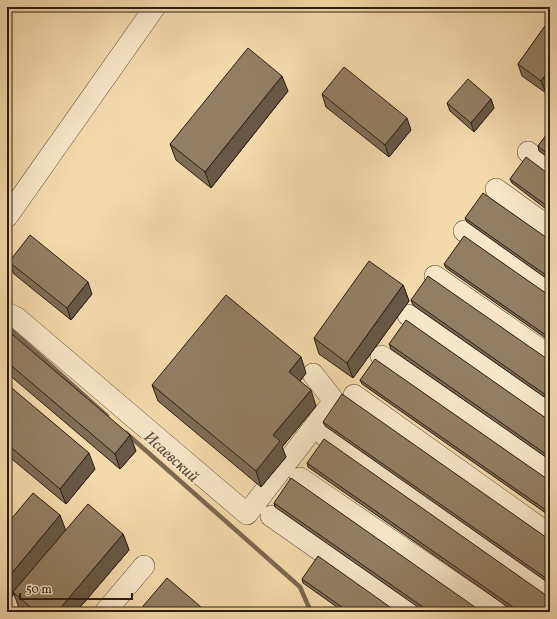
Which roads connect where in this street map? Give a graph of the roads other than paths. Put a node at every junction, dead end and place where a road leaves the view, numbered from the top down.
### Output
1 (155, 7) edge
2 (528, 152) dead end
3 (550, 169) edge
4 (496, 189) dead end
5 (7, 218) edge
6 (550, 228) edge
7 (464, 231) dead end
8 (435, 276) dead end
9 (550, 291) edge
10 (7, 313) edge
11 (408, 315) dead end
12 (382, 356) dead end
13 (550, 356) edge
14 (313, 374) dead end
15 (354, 395) dead end
16 (550, 414) edge
17 (325, 436) dead end
18 (550, 472) edge
19 (300, 478) dead end
20 (271, 516) dead end
21 (550, 535) edge
22 (144, 566) dead end
23 (550, 594) edge
24 (105, 612) edge
25 (408, 612) edge
26 (496, 612) edge

1 - 5 lane
2 - 3 lane
4 - 6 lane
7 - 9 lane
8 - 13 lane
10 - 14 lane
11 - 16 lane
12 - 18 lane
15 - 21 lane
17 - 23 lane
19 - 26 lane
20 - 25 lane
22 - 24 lane

